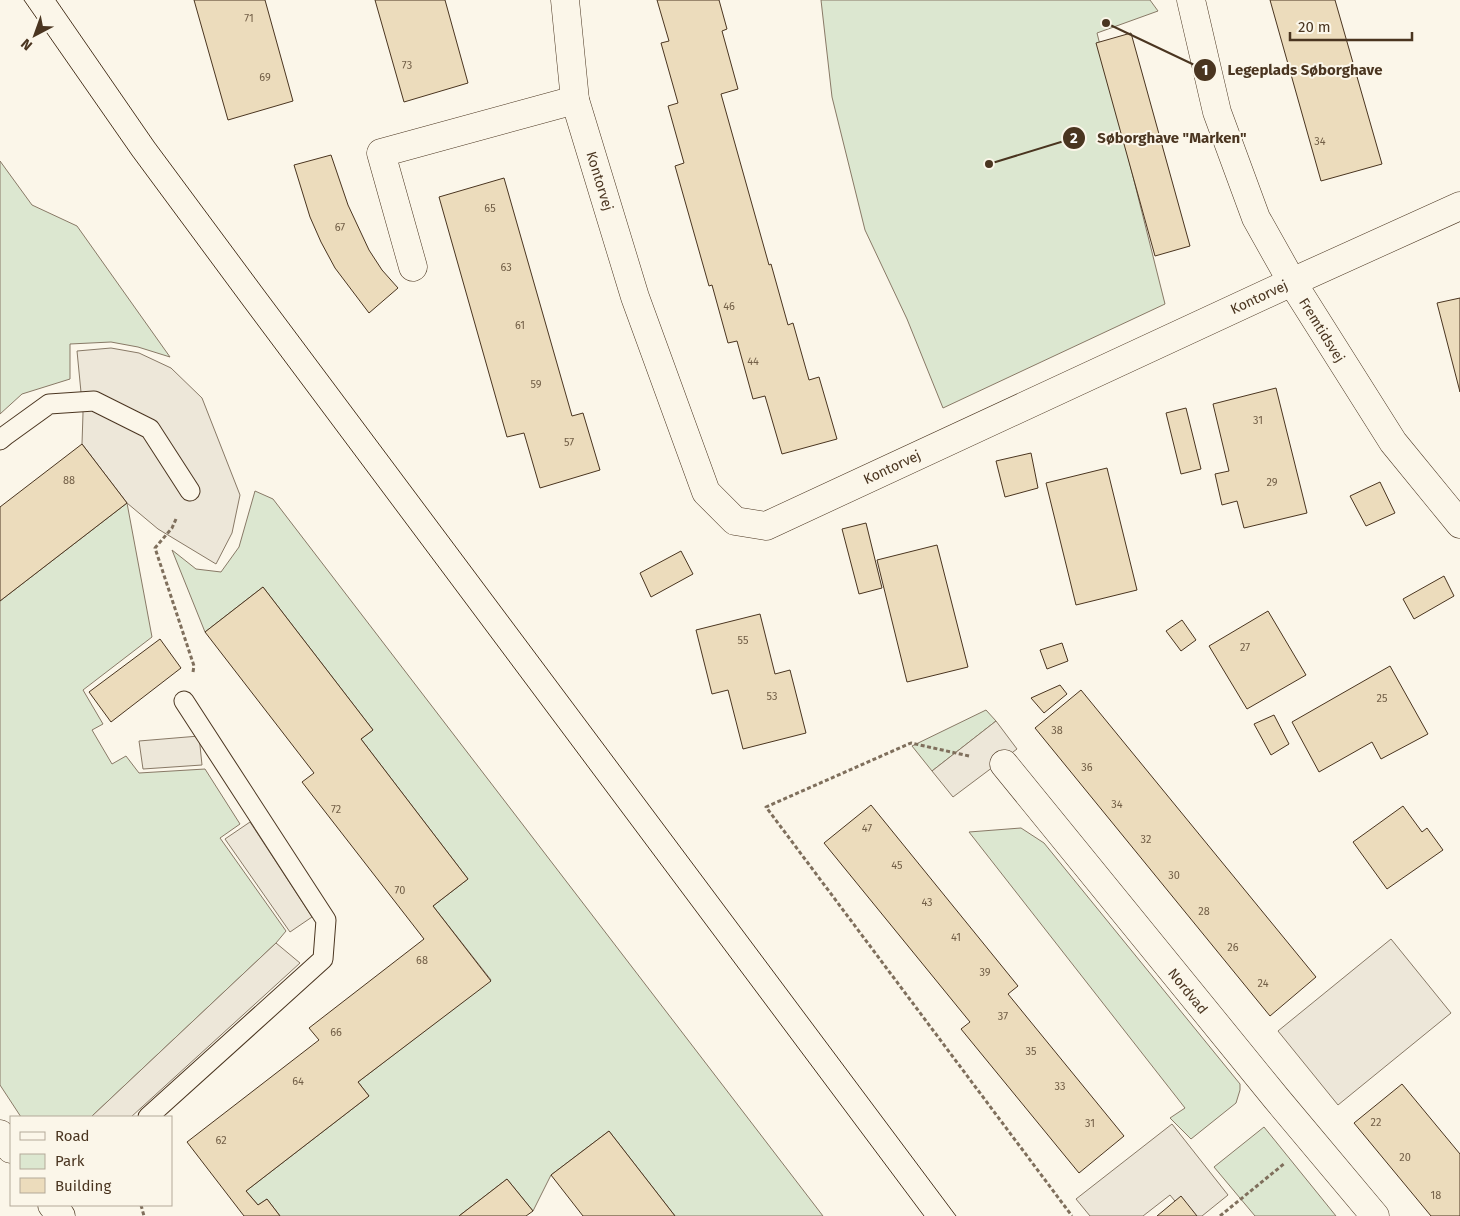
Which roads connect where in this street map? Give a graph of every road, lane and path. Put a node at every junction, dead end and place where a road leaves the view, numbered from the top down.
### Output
1 (565, 0) edge
2 (1191, 0) edge
3 (576, 100) junction
4 (1460, 206) edge
5 (413, 268) dead end
6 (1292, 282) junction
7 (0, 440) edge
8 (190, 492) joint
9 (1460, 524) edge
10 (184, 701) joint
11 (1004, 764) joint
12 (149, 1116) edge
13 (0, 1134) edge
14 (1312, 1140) junction
15 (10, 1148) edge
16 (53, 1206) edge
17 (61, 1216) edge
18 (1072, 1216) edge
19 (1220, 1216) edge
20 (1374, 1216) edge

1 - 3 street, Kontorvej
2 - 6 street, Fremtidsvej
3 - 5 street
3 - 6 street, Kontorvej
4 - 6 street, Kontorvej
6 - 9 street, Fremtidsvej
7 - 8 lane
8 - 10 path
10 - 12 lane
11 - 14 street, Nordvad
11 - 18 path
13 - 15 street
14 - 19 path
14 - 20 street, Nordvad
16 - 17 street

